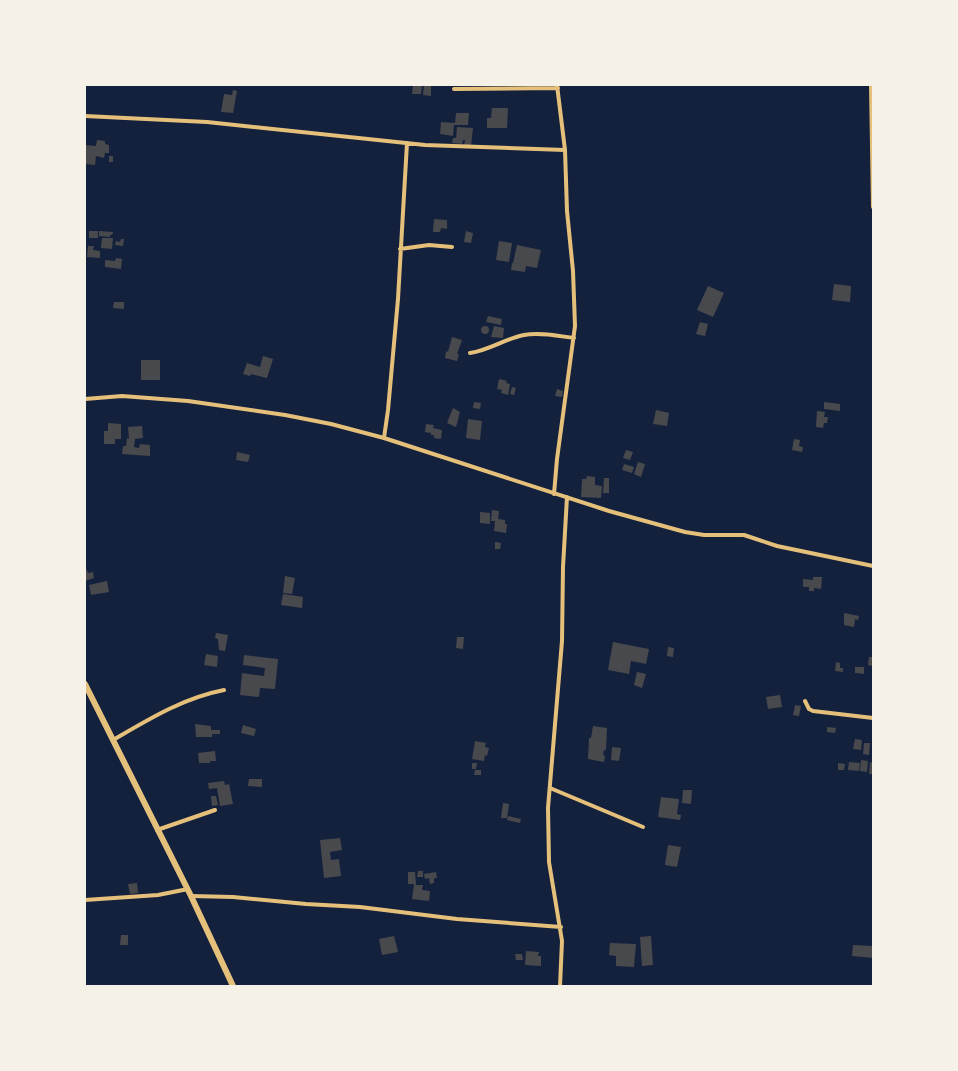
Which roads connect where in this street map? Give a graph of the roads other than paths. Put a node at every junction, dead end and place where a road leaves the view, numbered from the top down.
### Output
1 (870, 85) edge
2 (557, 86) edge
3 (454, 89) dead end
4 (85, 116) edge
5 (408, 143) junction
6 (565, 150) junction
7 (873, 207) edge
8 (452, 247) dead end
9 (400, 249) junction
10 (574, 338) junction
11 (470, 353) dead end
12 (85, 399) edge
13 (384, 438) junction
14 (554, 494) junction
15 (567, 497) junction
16 (873, 566) edge
17 (85, 684) edge
18 (224, 690) dead end
19 (87, 694) edge
20 (805, 701) dead end
21 (873, 718) edge
22 (113, 740) junction
23 (550, 788) junction
24 (215, 810) dead end
25 (643, 827) dead end
26 (157, 830) junction
27 (188, 889) junction
28 (191, 896) junction
29 (85, 900) edge
30 (561, 927) junction
31 (233, 986) edge
32 (560, 986) edge

1 - 7 street
2 - 3 street
2 - 6 street
4 - 5 street
5 - 6 street
5 - 9 street
6 - 10 street
8 - 9 street
9 - 13 street
10 - 11 street
10 - 14 street
12 - 13 street
13 - 14 street
14 - 15 street
15 - 16 street
15 - 23 street
17 - 19 street
18 - 22 street
19 - 22 street
20 - 21 street
22 - 26 street
23 - 25 street
23 - 30 street
24 - 26 street
26 - 27 street
27 - 28 street
27 - 29 street
28 - 30 street
28 - 31 street
30 - 32 street

